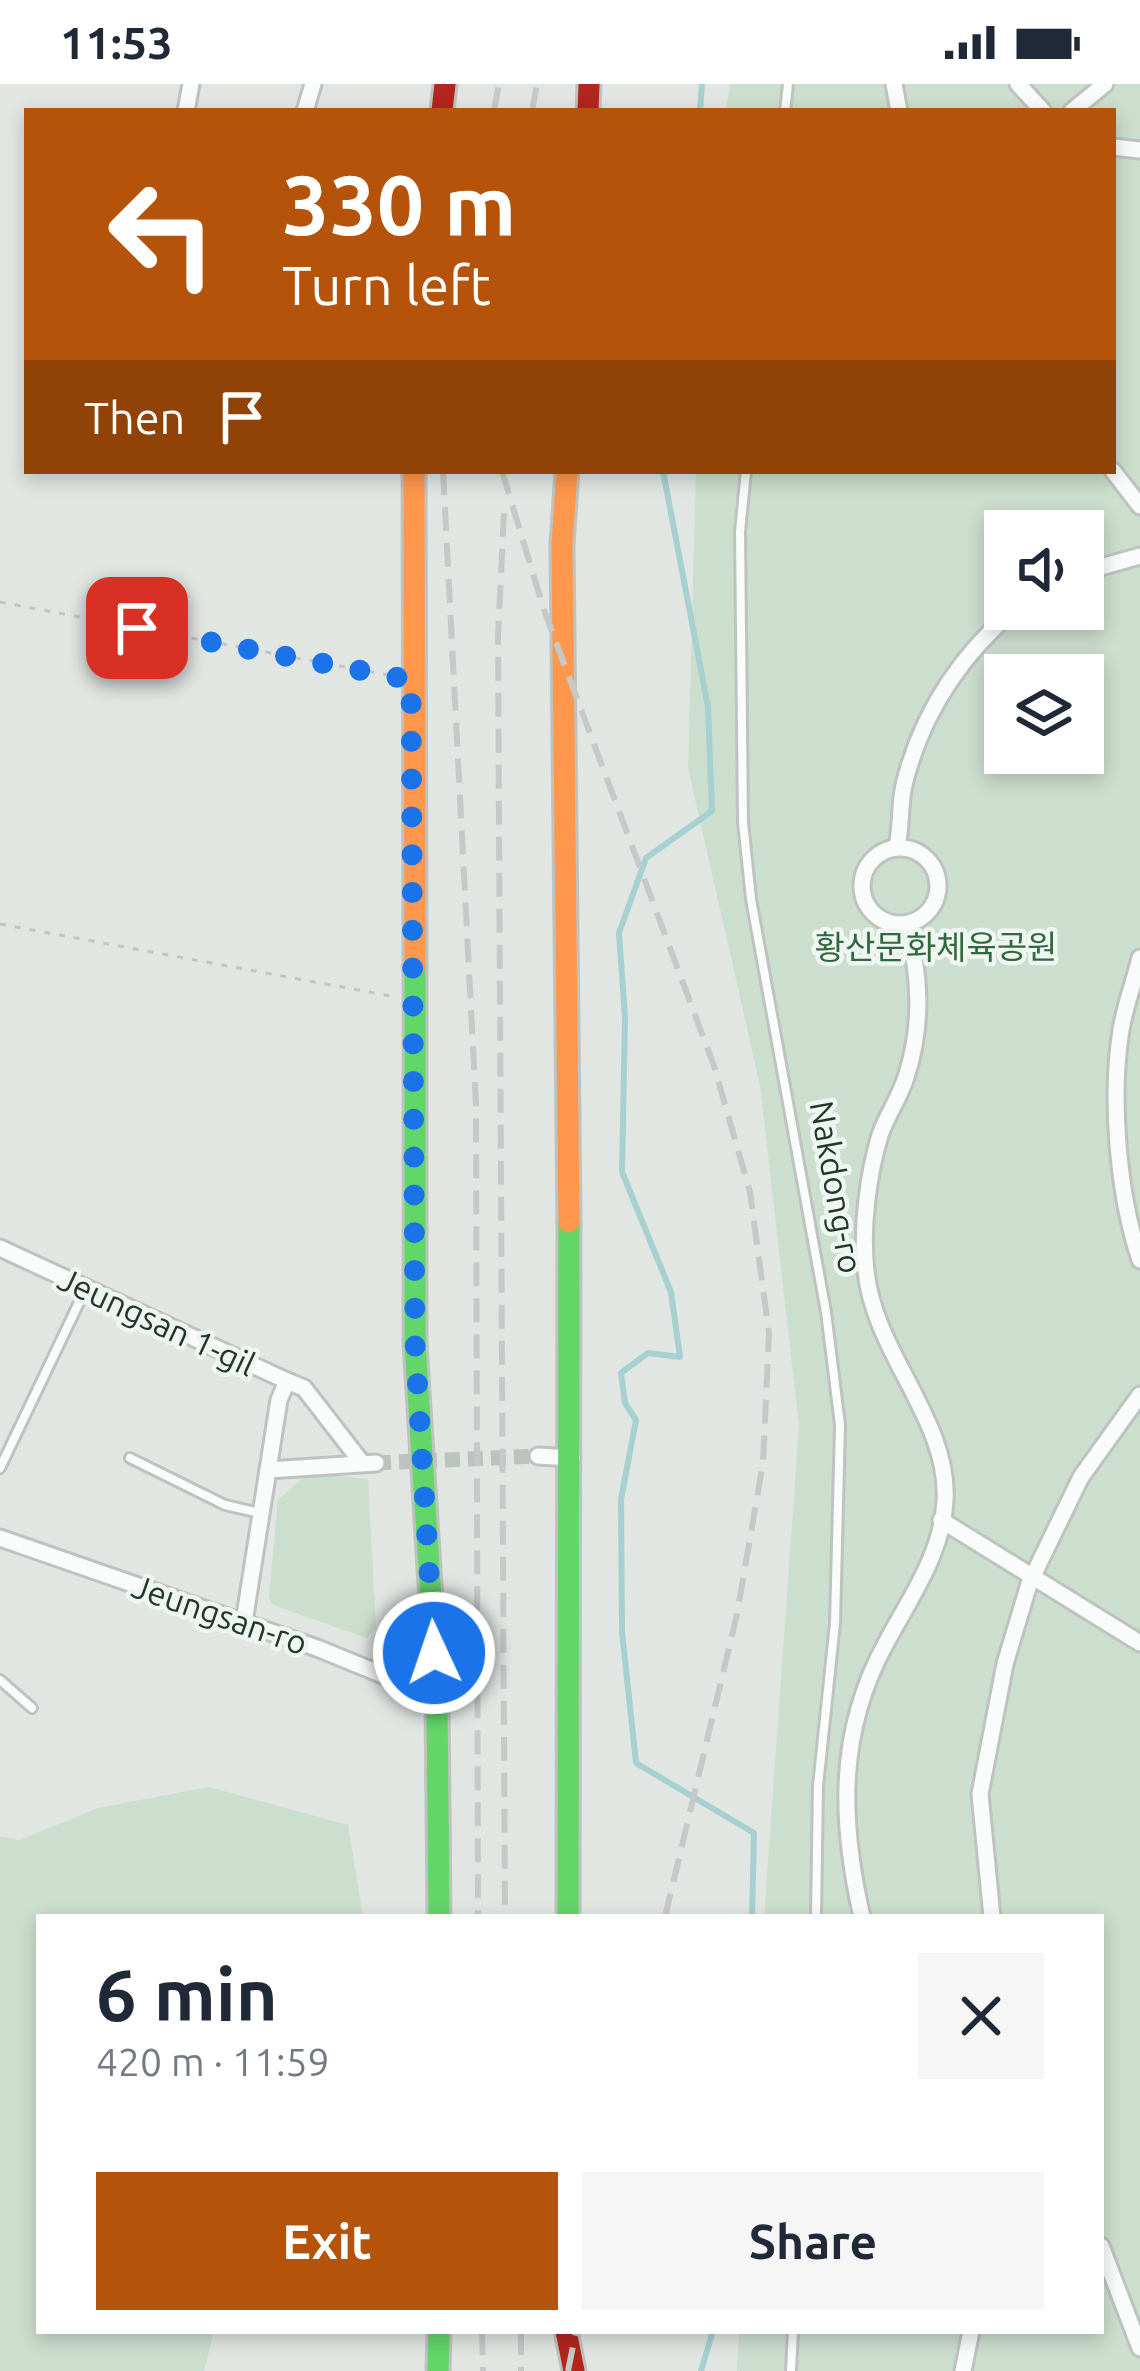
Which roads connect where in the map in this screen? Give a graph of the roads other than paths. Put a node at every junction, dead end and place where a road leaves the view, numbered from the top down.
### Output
1 (1018, 84) edge
2 (1105, 84) edge
3 (1040, 108) edge
4 (1076, 108) edge
5 (414, 474) edge
6 (567, 474) edge
7 (746, 474) edge
8 (1115, 474) edge
9 (1140, 506) edge
10 (1140, 556) edge
11 (1104, 566) edge
12 (990, 630) edge
13 (897, 846) junction
14 (904, 925) junction
15 (1140, 958) edge
16 (0, 1248) edge
17 (1140, 1260) edge
18 (86, 1288) junction
19 (287, 1381) junction
20 (1140, 1395) edge
21 (538, 1456) tunnel mouth
22 (130, 1458) dead end
23 (572, 1458) junction
24 (0, 1468) edge
25 (268, 1470) junction
26 (262, 1513) junction
27 (941, 1520) junction
28 (0, 1538) edge
29 (1033, 1577) junction
30 (244, 1622) junction
31 (1140, 1643) edge
32 (0, 1680) edge
33 (437, 1697) junction
34 (32, 1708) dead end
35 (439, 1914) edge
36 (568, 1914) edge
37 (815, 1914) edge
38 (861, 1914) edge
39 (992, 1914) edge
40 (1104, 2254) edge
41 (439, 2334) edge
42 (567, 2334) edge
43 (793, 2334) edge
44 (970, 2334) edge
45 (1140, 2348) edge
46 (438, 2371) edge
47 (574, 2371) edge
48 (791, 2371) edge
49 (963, 2371) edge

1 - 3 street
2 - 4 street
5 - 33 main road
6 - 23 main road
7 - 37 lane, Nakdong-ro
8 - 9 street
10 - 11 street
12 - 13 street
13 - 14 street
13 - 14 street
14 - 27 street
15 - 17 street
16 - 18 street, Jeungsan 1-gil
18 - 19 street, Jeungsan 1-gil
18 - 24 lane
19 - 25 street, Jeungsan 1-gil
19 - 25 street
20 - 29 street
21 - 23 street
22 - 26 lane
23 - 36 main road
25 - 26 street, Jeungsan 1-gil
26 - 30 street, Jeungsan 1-gil
27 - 29 street
27 - 38 street
28 - 30 street, Jeungsan-ro
29 - 31 street
29 - 39 street
30 - 33 street, Jeungsan-ro
32 - 34 lane
33 - 35 main road
40 - 45 street
41 - 46 main road
42 - 47 main road
43 - 48 lane
44 - 49 street

